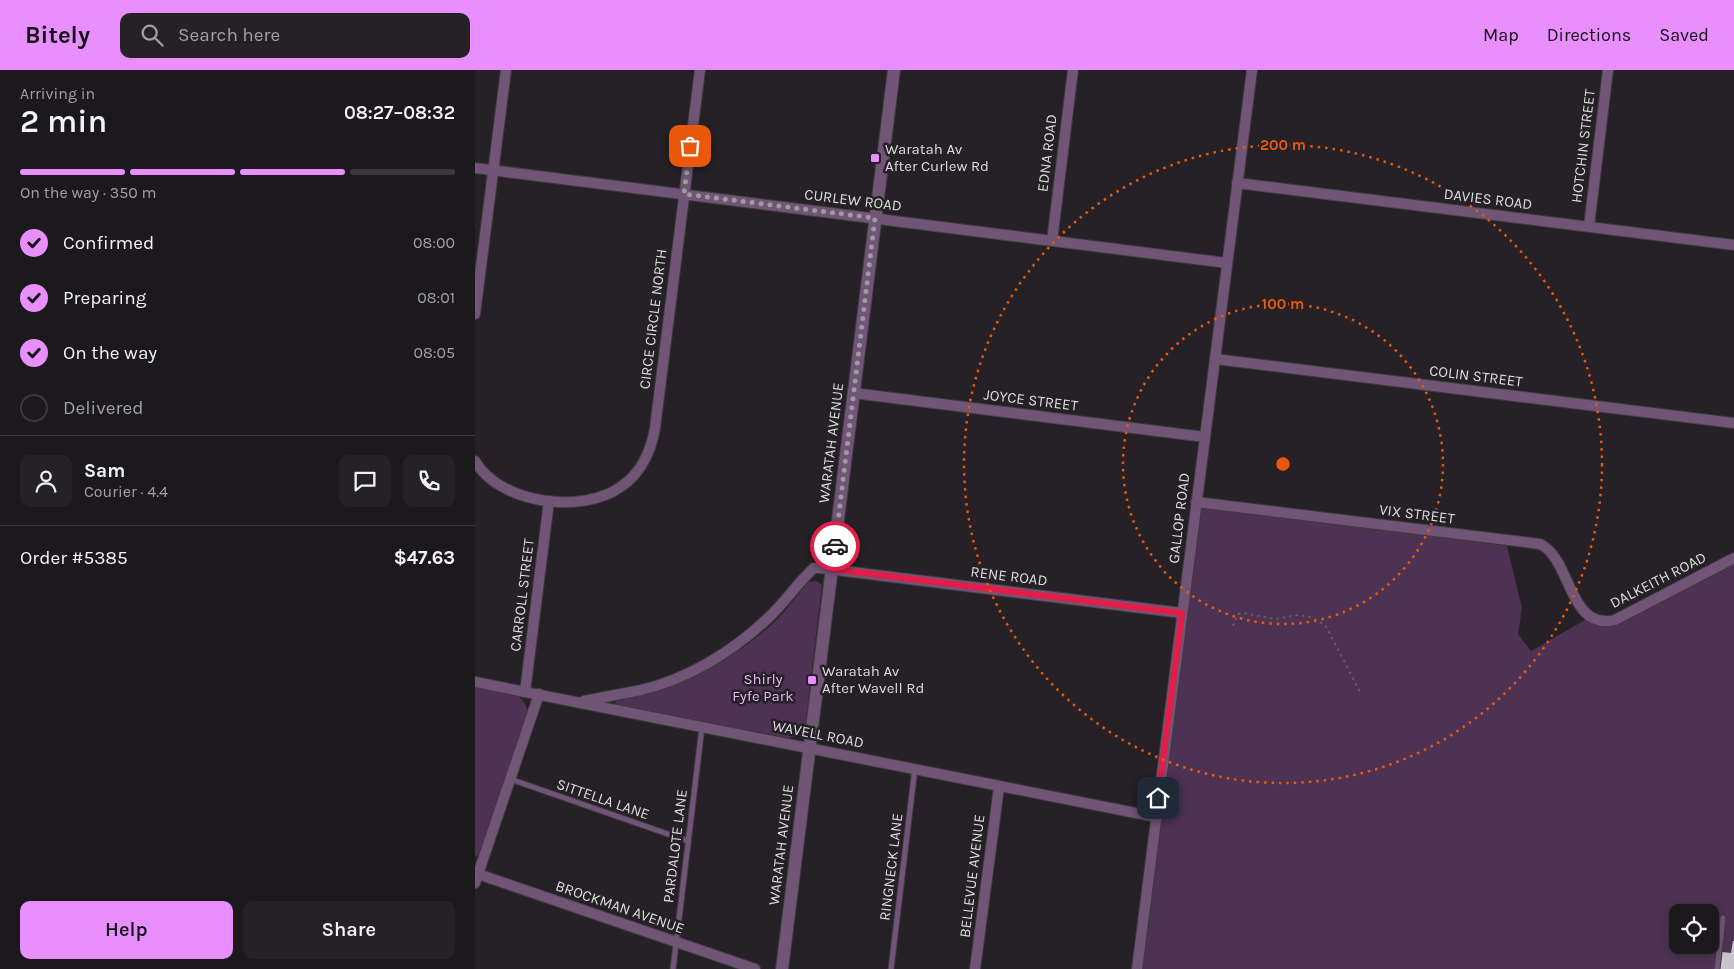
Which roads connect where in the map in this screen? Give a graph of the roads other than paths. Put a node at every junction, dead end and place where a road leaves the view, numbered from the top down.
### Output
1 (506, 70) edge
2 (700, 70) edge
3 (894, 70) edge
4 (1073, 70) edge
5 (1251, 70) edge
6 (1608, 70) edge
7 (475, 168) edge
8 (493, 170) junction
9 (1237, 183) junction
10 (684, 194) junction
11 (875, 218) junction
12 (1589, 226) junction
13 (1052, 241) junction
14 (1734, 245) edge
15 (1227, 263) junction
16 (475, 314) edge
17 (1215, 359) junction
18 (853, 393) junction
19 (1734, 423) edge
20 (1205, 438) junction
21 (475, 461) edge
22 (549, 501) junction
23 (1197, 502) junction
24 (1734, 558) edge
25 (832, 569) junction
26 (1182, 613) junction
27 (1595, 620) joint
28 (475, 682) edge
29 (525, 692) junction
30 (539, 694) junction
31 (577, 702) junction
32 (702, 726) junction
33 (809, 748) junction
34 (915, 768) junction
35 (510, 780) junction
36 (999, 787) junction
37 (1156, 817) junction
38 (688, 842) junction
39 (476, 877) edge
40 (1723, 918) dead end
41 (676, 941) junction
42 (673, 969) edge
43 (755, 969) edge
44 (782, 969) edge
45 (891, 969) edge
46 (975, 969) edge
47 (1137, 969) edge
48 (1717, 969) edge

1 - 8 street
2 - 10 street, CIRCE CIRCLE NORTH
3 - 11 street, WARATAH AVENUE
4 - 13 street, EDNA ROAD
5 - 9 street, GALLOP ROAD
6 - 12 street, HOTCHIN STREET
7 - 8 street, CURLEW ROAD
8 - 10 street, CURLEW ROAD
8 - 16 street
9 - 12 street, DAVIES ROAD
9 - 15 street, GALLOP ROAD
10 - 11 street, CURLEW ROAD
10 - 22 street, CIRCE CIRCLE NORTH
11 - 13 street, CURLEW ROAD
11 - 18 street, WARATAH AVENUE
12 - 14 street, DAVIES ROAD
13 - 15 street, CURLEW ROAD
15 - 17 street, GALLOP ROAD
17 - 19 street, COLIN STREET
17 - 20 street, GALLOP ROAD
18 - 20 street, JOYCE STREET
18 - 25 street, WARATAH AVENUE
20 - 23 street, GALLOP ROAD
21 - 22 street, CIRCE CIRCLE NORTH
22 - 29 street, CARROLL STREET
23 - 26 street, GALLOP ROAD
23 - 27 street, VIX STREET
24 - 27 street, DALKEITH ROAD
25 - 26 street, RENE ROAD
25 - 31 street, RENE ROAD
25 - 33 street, WARATAH AVENUE
26 - 37 street, GALLOP ROAD
28 - 29 street, WAVELL ROAD
29 - 30 street, WAVELL ROAD
30 - 31 street, WAVELL ROAD
30 - 35 street
31 - 32 street, WAVELL ROAD
32 - 33 street, WAVELL ROAD
32 - 38 lane, PARDALOTE LANE
33 - 34 street, WAVELL ROAD
33 - 44 street, WARATAH AVENUE
34 - 36 street, WAVELL ROAD
34 - 45 lane, RINGNECK LANE
35 - 38 lane, SITTELLA LANE
35 - 39 street
36 - 37 street, WAVELL ROAD
36 - 46 street, BELLEVUE AVENUE
37 - 47 street, GALLOP ROAD
38 - 41 lane, PARDALOTE LANE
39 - 41 street, BROCKMAN AVENUE
40 - 48 lane
41 - 42 lane, PARDALOTE LANE
41 - 43 street, BROCKMAN AVENUE

